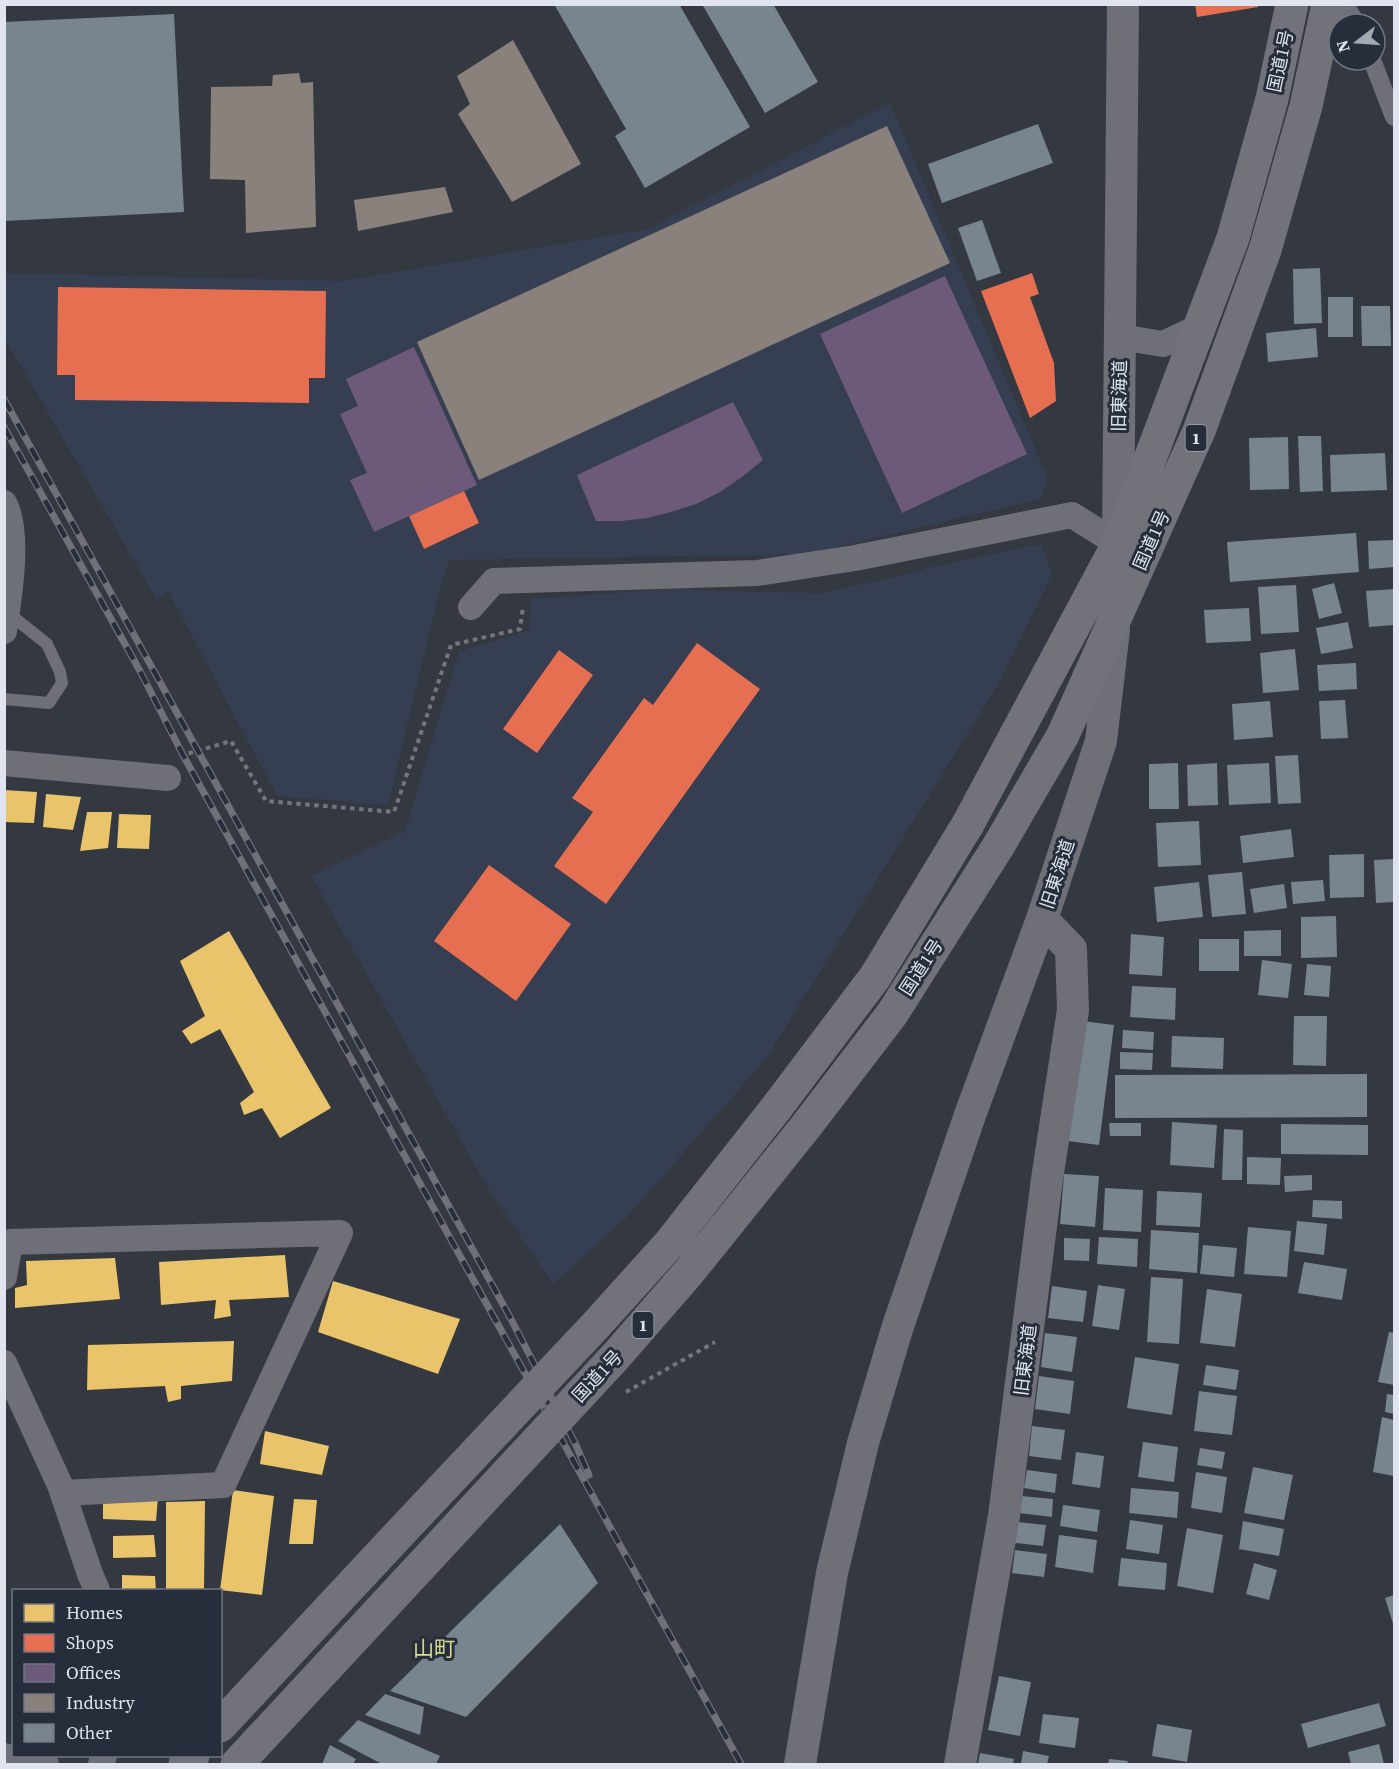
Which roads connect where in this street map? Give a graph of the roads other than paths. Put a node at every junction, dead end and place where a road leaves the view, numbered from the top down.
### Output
1 (1123, 4) edge
2 (1292, 4) edge
3 (1328, 4) edge
4 (1377, 72) edge
5 (1395, 117) edge
6 (1199, 327) junction
7 (1120, 337) junction
8 (4, 503) edge
9 (1118, 544) junction
10 (471, 607) dead end
11 (1115, 621) junction
12 (6, 622) edge
13 (4, 699) edge
14 (4, 763) edge
15 (168, 778) dead end
16 (1042, 919) junction
17 (4, 1277) edge
18 (4, 1363) edge
19 (63, 1493) junction
20 (97, 1589) edge
21 (222, 1724) edge
22 (4, 1756) edge
23 (46, 1764) edge
24 (237, 1764) edge
25 (800, 1764) edge
26 (960, 1764) edge

1 - 7 street, 旧東海道
2 - 6 highway, 国道1号 / 1
3 - 11 highway, 国道1号 / 1
4 - 5 street
6 - 7 street
6 - 9 highway, 国道1号 / 1
7 - 9 street, 旧東海道
8 - 12 street
9 - 10 street
9 - 11 street, 旧東海道
9 - 21 highway, 国道1号 / 1, bridge
11 - 16 street, 旧東海道
11 - 24 highway, 国道1号 / 1, bridge
12 - 13 lane
14 - 15 street
16 - 25 street
16 - 26 street, 旧東海道
17 - 19 street
18 - 19 street
19 - 20 street
22 - 23 street

